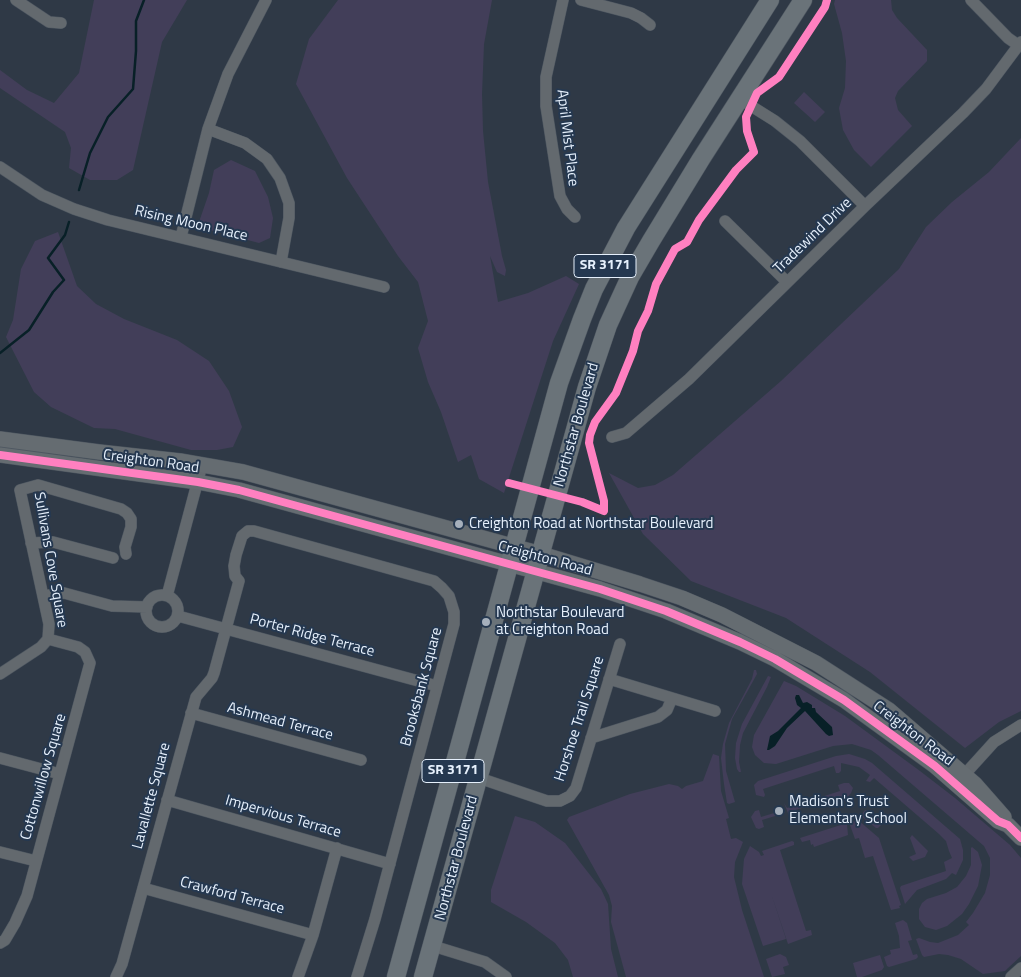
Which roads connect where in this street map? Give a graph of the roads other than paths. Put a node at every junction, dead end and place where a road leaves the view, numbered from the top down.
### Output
1 (16, 0) edge
2 (266, 0) edge
3 (563, 0) edge
4 (581, 0) edge
5 (770, 0) edge
6 (803, 0) edge
7 (971, 0) edge
8 (62, 23) dead end
9 (650, 25) dead end
10 (1020, 44) edge
11 (740, 99) junction
12 (208, 129) junction
13 (0, 167) edge
14 (865, 206) junction
15 (575, 217) dead end
16 (725, 221) dead end
17 (181, 237) junction
18 (281, 262) junction
19 (787, 282) junction
20 (384, 286) dead end
21 (612, 437) dead end
22 (0, 439) edge
23 (0, 455) edge
24 (202, 465) junction
25 (198, 482) junction
26 (31, 543) junction
27 (514, 546) junction
28 (126, 554) dead end
29 (541, 554) junction
30 (113, 558) dead end
31 (509, 564) junction
32 (536, 572) junction
33 (43, 596) junction
34 (167, 596) junction
35 (146, 607) junction
36 (178, 616) junction
37 (226, 628) junction
38 (48, 639) junction
39 (620, 644) dead end
40 (0, 674) edge
41 (609, 679) junction
42 (437, 686) junction
43 (672, 698) junction
44 (715, 711) dead end
45 (191, 713) junction
46 (1021, 725) edge
47 (591, 738) junction
48 (0, 758) edge
49 (361, 760) dead end
50 (60, 774) junction
51 (965, 774) junction
52 (479, 778) junction
53 (167, 800) junction
54 (1008, 825) junction
55 (1021, 838) edge
56 (337, 848) junction
57 (0, 852) edge
58 (36, 861) junction
59 (390, 864) junction
60 (143, 888) junction
61 (313, 935) junction
62 (0, 942) edge
63 (433, 946) junction
64 (1021, 968) edge
65 (120, 976) edge
66 (298, 977) edge
67 (358, 977) edge
68 (396, 977) edge
69 (423, 977) edge
70 (506, 977) edge
71 (1011, 977) edge

1 - 8 street
2 - 12 street
3 - 15 street, April Mist Place
4 - 9 street
5 - 27 main road, Northstar Boulevard / SR 3171
6 - 11 main road, Northstar Boulevard / SR 3171
7 - 10 street
10 - 14 street, Tradewind Drive
11 - 14 street
11 - 29 main road, Northstar Boulevard / SR 3171
12 - 17 street
12 - 18 street
13 - 17 street, Rising Moon Place
14 - 19 street, Tradewind Drive
16 - 19 street
17 - 18 street, Rising Moon Place
18 - 20 street, Rising Moon Place
19 - 21 street, Tradewind Drive
22 - 24 street, Creighton Road
23 - 25 street, Creighton Road
24 - 25 street
24 - 27 street, Creighton Road
25 - 31 street, Creighton Road
25 - 34 street
26 - 28 street, Sullivans Cove Square
26 - 30 street
26 - 33 street, Sullivans Cove Square
27 - 29 street, Creighton Road
27 - 31 main road, Northstar Boulevard / SR 3171
29 - 32 main road, Northstar Boulevard / SR 3171
29 - 51 street, Creighton Road
31 - 32 street, Creighton Road
31 - 68 main road, Northstar Boulevard / SR 3171
32 - 52 main road, Northstar Boulevard / SR 3171
32 - 54 street, Creighton Road
33 - 35 street
33 - 38 street, Sullivans Cove Square
34 - 35 street
34 - 36 street
35 - 36 street
36 - 37 street, Porter Ridge Terrace
37 - 42 street, Porter Ridge Terrace
37 - 42 street, Brooksbank Square
37 - 45 street, Lavallette Square
38 - 40 street, Sullivans Cove Square
38 - 50 street, Cottonwillow Square
39 - 41 street, Horshoe Trail Square
41 - 43 street
41 - 47 street, Horshoe Trail Square
42 - 59 street, Brooksbank Square
43 - 44 street
43 - 47 street
45 - 49 street, Ashmead Terrace
45 - 53 street, Lavallette Square
46 - 51 street
47 - 52 street, Horshoe Trail Square
48 - 50 street
50 - 58 street, Cottonwillow Square
51 - 54 street, Creighton Road
52 - 63 main road, Northstar Boulevard / SR 3171
53 - 56 street, Impervious Terrace
53 - 60 street, Lavallette Square
54 - 55 street, Creighton Road
56 - 59 street, Impervious Terrace
56 - 61 street
57 - 58 street
58 - 62 street, Cottonwillow Square
59 - 67 street, Brooksbank Square
60 - 61 street, Crawford Terrace
60 - 65 street, Lavallette Square
61 - 66 street
63 - 69 main road, Northstar Boulevard / SR 3171
63 - 70 street
64 - 71 street

